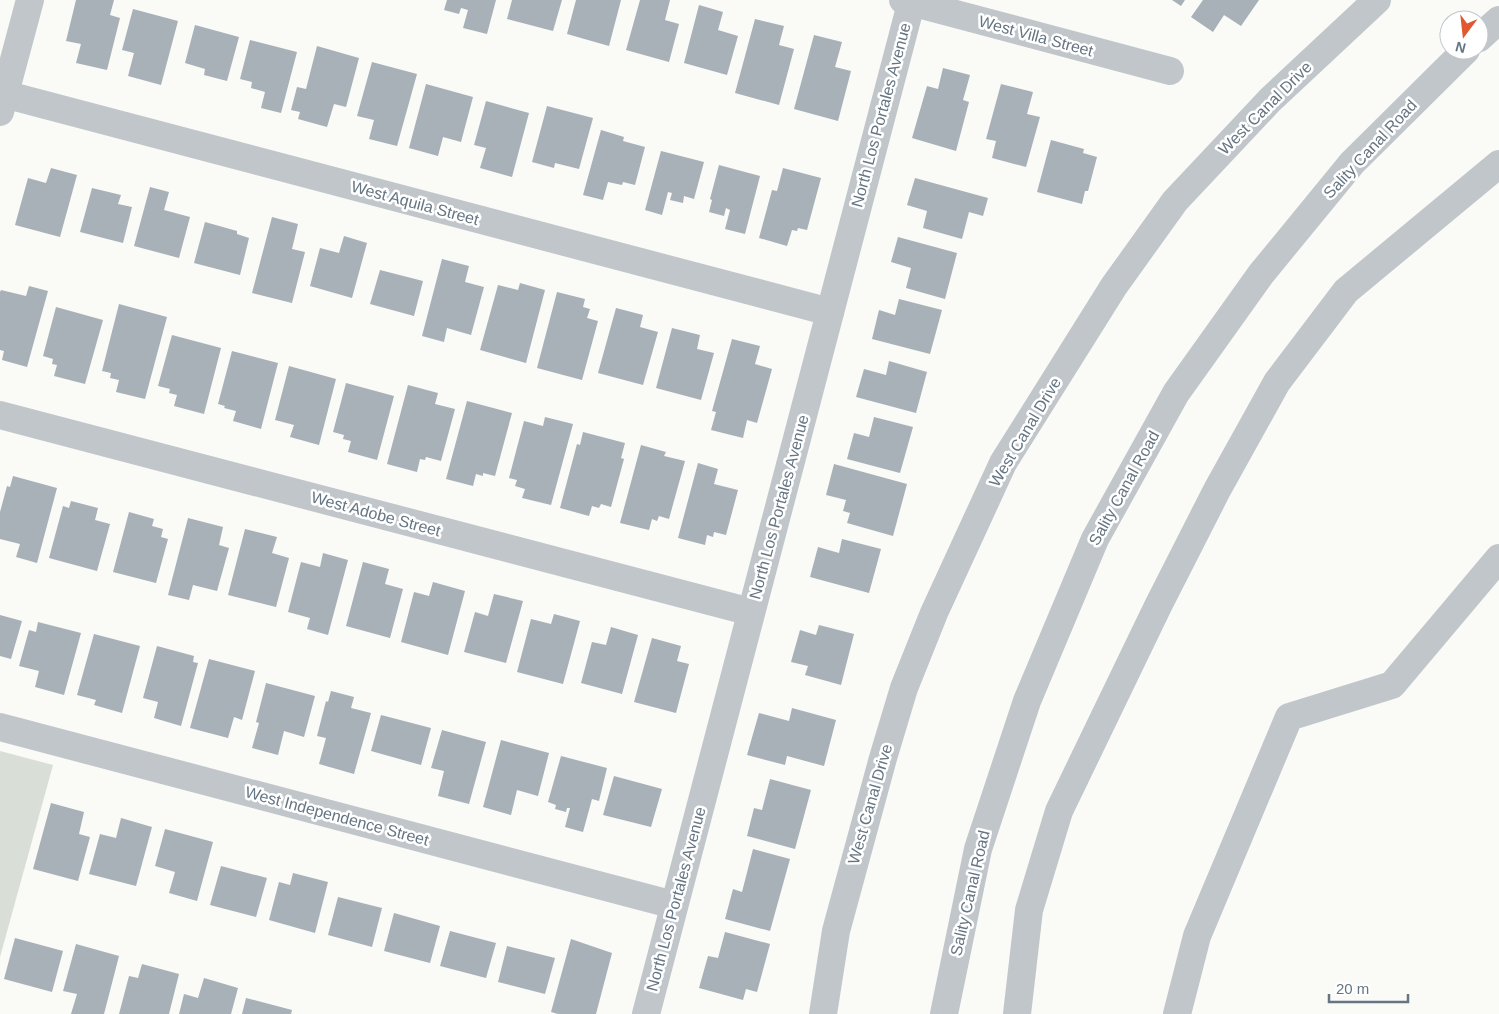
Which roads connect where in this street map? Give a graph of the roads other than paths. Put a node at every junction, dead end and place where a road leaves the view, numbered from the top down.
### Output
1 (30, 0) edge
2 (1377, 0) edge
3 (909, 1) edge
4 (1499, 20) edge
5 (1489, 29) edge
6 (1456, 60) edge
7 (1170, 71) dead end
8 (2, 100) edge
9 (1499, 164) edge
10 (830, 312) junction
11 (0, 415) edge
12 (1499, 558) edge
13 (751, 612) junction
14 (0, 727) edge
15 (674, 905) junction
16 (646, 1014) edge
17 (823, 1014) edge
18 (944, 1014) edge
19 (1017, 1014) edge
20 (1177, 1014) edge

1 - 8 street
2 - 17 street, West Canal Drive
3 - 7 street, West Villa Street
3 - 10 street, North Los Portales Avenue
4 - 5 street
6 - 18 street, Sality Canal Road
8 - 10 street, West Aquila Street
9 - 19 street
10 - 13 street, North Los Portales Avenue
11 - 13 street, West Adobe Street
12 - 20 street
13 - 15 street, North Los Portales Avenue
14 - 15 street, West Independence Street
15 - 16 street, North Los Portales Avenue

